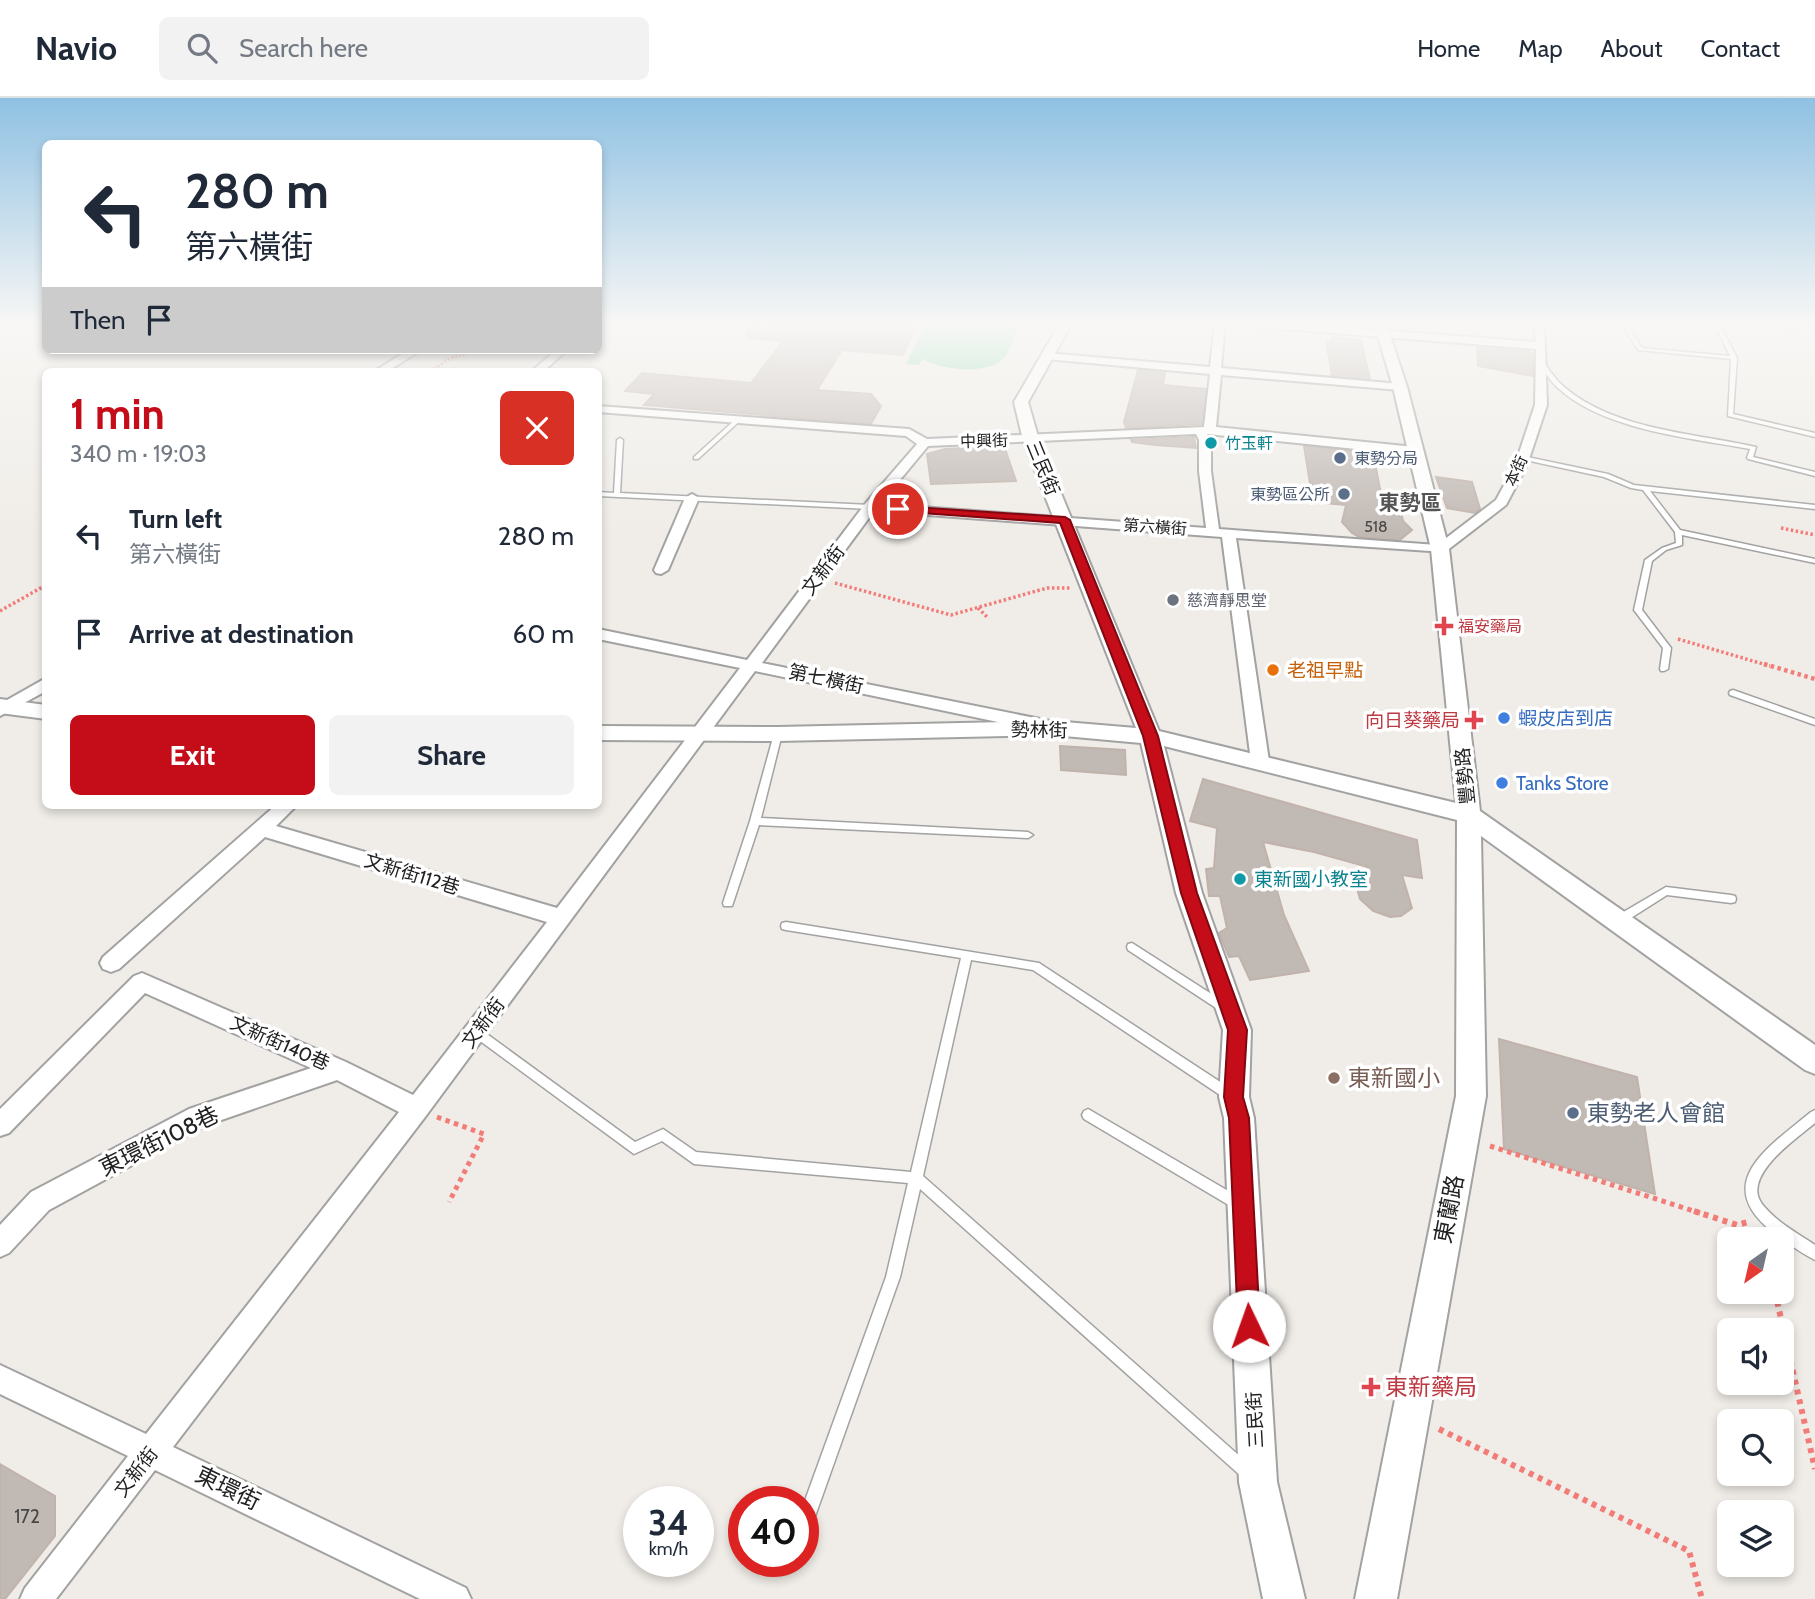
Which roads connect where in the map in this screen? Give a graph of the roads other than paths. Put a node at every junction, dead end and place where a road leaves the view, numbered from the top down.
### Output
1 (1026, 393) edge
2 (1212, 393) edge
3 (1401, 393) edge
4 (1541, 393) edge
5 (1569, 393) edge
6 (1731, 393) edge
7 (602, 409) edge
8 (739, 419) junction
9 (1205, 431) junction
10 (1815, 435) edge
11 (620, 440) dead end
12 (1031, 440) junction
13 (924, 443) junction
14 (1415, 451) junction
15 (696, 458) dead end
16 (1523, 458) junction
17 (1815, 474) edge
18 (1645, 488) junction
19 (602, 494) edge
20 (617, 495) junction
21 (692, 498) junction
22 (870, 507) junction
23 (1815, 507) edge
24 (1065, 520) junction
25 (1220, 532) junction
26 (1678, 532) junction
27 (1440, 549) junction
28 (1815, 561) edge
29 (661, 570) dead end
30 (602, 635) edge
31 (753, 664) junction
32 (1664, 668) dead end
33 (42, 685) edge
34 (1733, 693) dead end
35 (2, 708) edge
36 (42, 712) edge
37 (1815, 722) edge
38 (1053, 728) junction
39 (602, 733) edge
40 (700, 733) junction
41 (778, 734) junction
42 (1150, 736) junction
43 (1260, 761) junction
44 (284, 809) edge
45 (1469, 815) junction
46 (755, 821) junction
47 (262, 829) junction
48 (1028, 835) dead end
49 (1731, 899) dead end
50 (728, 903) dead end
51 (562, 918) junction
52 (1619, 921) junction
53 (786, 926) dead end
54 (1132, 947) dead end
55 (967, 956) junction
56 (111, 963) dead end
57 (1231, 1013) junction
58 (476, 1032) junction
59 (1815, 1061) edge
60 (338, 1069) junction
61 (1234, 1097) junction
62 (417, 1110) junction
63 (1088, 1115) dead end
64 (1815, 1116) edge
65 (0, 1125) edge
66 (916, 1178) junction
67 (1243, 1207) junction
68 (0, 1244) edge
69 (1815, 1253) edge
70 (0, 1379) edge
71 (152, 1452) junction
72 (1258, 1482) junction
73 (818, 1486) edge
74 (36, 1599) edge
75 (455, 1599) edge
76 (1284, 1599) edge
77 (1376, 1599) edge

1 - 12 street, 三民街
2 - 9 street
3 - 14 street, 豐勢路
4 - 16 street, 本街
5 - 17 lane
6 - 10 lane
7 - 8 street, 中興街
8 - 13 street, 中興街
8 - 15 lane
9 - 12 street, 中興街
9 - 14 street, 中興街
9 - 25 street
11 - 20 lane
12 - 13 street, 中興街
12 - 24 street, 三民街
13 - 22 street, 文新街
14 - 27 street, 豐勢路
16 - 18 lane
16 - 27 street, 本街
18 - 23 lane
18 - 26 lane
19 - 20 lane
20 - 21 lane
21 - 22 lane
21 - 29 street
22 - 24 street, 第六橫街
22 - 31 street, 文新街
24 - 25 street, 第六橫街
24 - 42 street, 三民街
25 - 27 street, 第六橫街
25 - 43 street
26 - 28 lane
26 - 32 lane
27 - 45 street, 豐勢路
30 - 31 street, 第七橫街
31 - 38 street, 第七橫街
31 - 40 street, 文新街
33 - 35 street
34 - 37 lane
35 - 36 street
38 - 41 street, 勢林街
38 - 42 street, 勢林街
39 - 40 street, 勢林街
40 - 41 street, 勢林街
40 - 51 street, 文新街
41 - 46 lane
42 - 43 street, 勢林街
42 - 57 street, 三民街
43 - 45 street, 勢林街
44 - 47 street
45 - 52 street, 豐勢路
45 - 77 street, 東蘭路
46 - 48 lane
46 - 50 lane
47 - 51 street, 文新街112巷
47 - 56 street
49 - 52 lane
51 - 58 street, 文新街
52 - 59 street, 豐勢路
53 - 55 lane
54 - 57 lane
55 - 61 lane
55 - 66 lane
57 - 61 street, 三民街
58 - 62 street, 文新街
58 - 66 lane
60 - 62 street, 文新街140巷
60 - 65 street, 文新街140巷
60 - 68 street, 東環街108巷
61 - 67 street, 三民街
62 - 71 street, 文新街
63 - 67 lane
64 - 69 lane
66 - 72 lane
66 - 73 lane
67 - 72 street, 三民街
70 - 71 street, 東環街
71 - 74 street, 文新街
71 - 75 street, 東環街
72 - 76 street, 三民街

